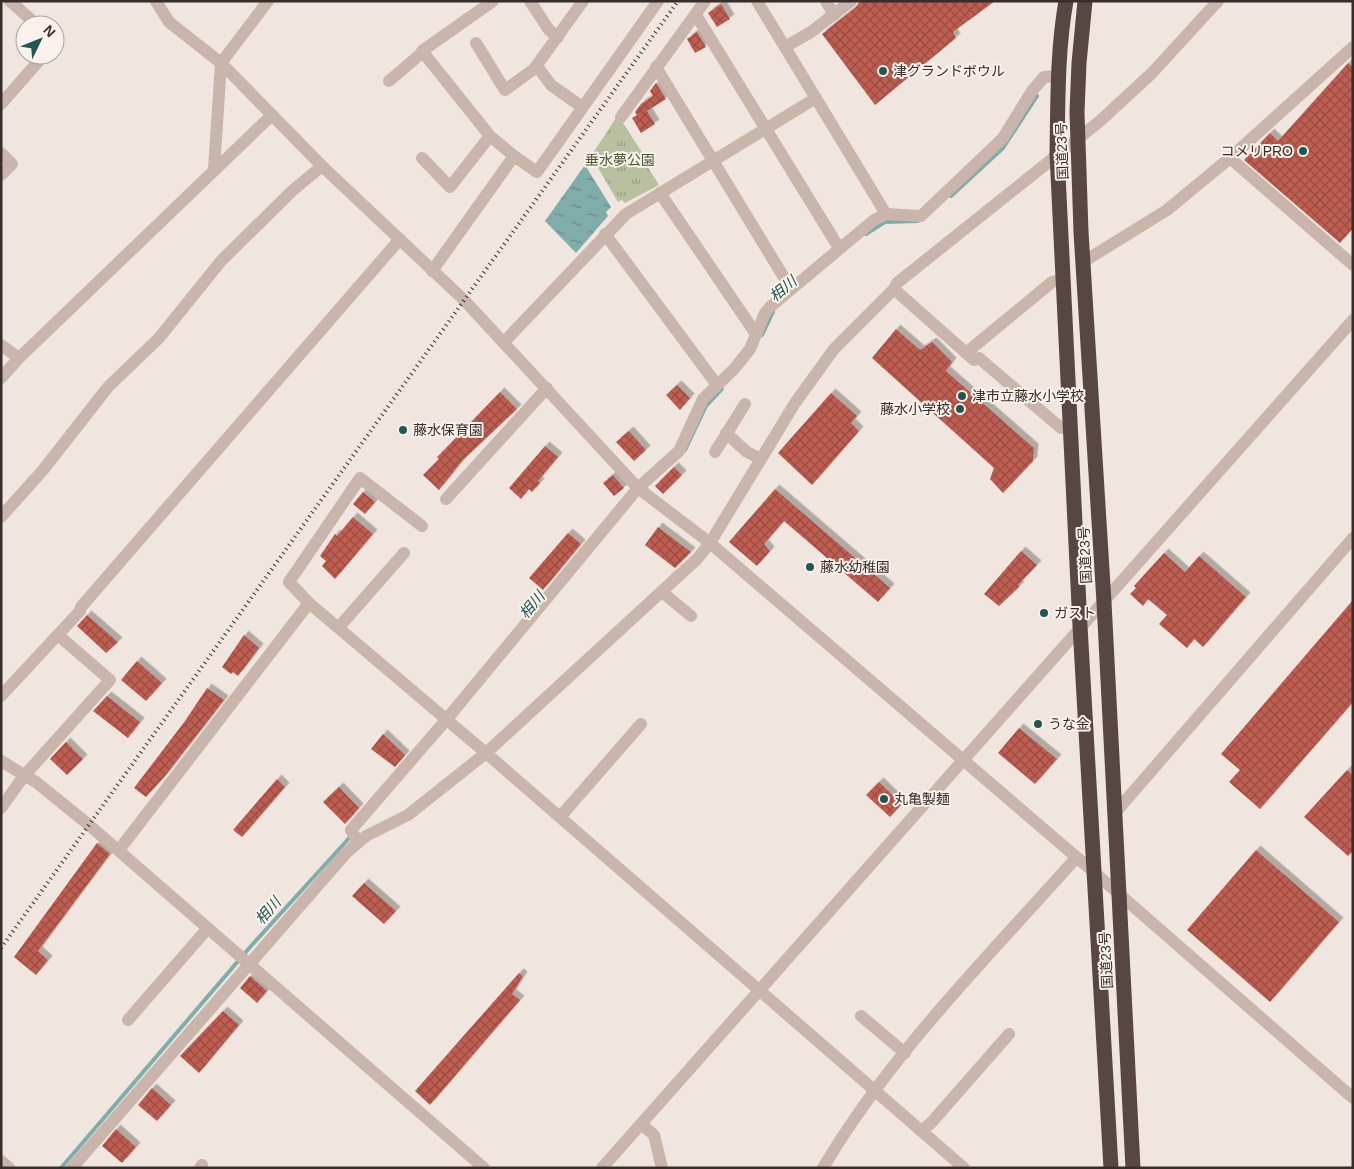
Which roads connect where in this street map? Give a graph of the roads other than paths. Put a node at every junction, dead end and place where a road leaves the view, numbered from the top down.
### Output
1 (5, 1) edge
2 (10, 1) edge
3 (156, 1) edge
4 (268, 1) edge
5 (493, 1) edge
6 (530, 1) edge
7 (583, 1) edge
8 (658, 1) edge
9 (705, 1) edge
10 (757, 1) edge
11 (826, 1) edge
12 (850, 1) edge
13 (1066, 1) edge
14 (1085, 1) edge
15 (1218, 1) edge
16 (1, 6) edge
17 (26, 15) edge
18 (696, 15) junction
19 (834, 15) junction
20 (558, 37) junction
21 (476, 43) dead end
22 (786, 47) junction
23 (1353, 48) edge
24 (423, 52) junction
25 (221, 64) junction
26 (35, 65) edge
27 (537, 66) junction
28 (656, 68) junction
29 (1058, 76) junction
30 (389, 81) dead end
31 (816, 98) junction
32 (1, 104) edge
33 (582, 107) junction
34 (272, 115) junction
35 (620, 117) dead end
36 (766, 128) junction
37 (490, 136) junction
38 (1078, 138) junction
39 (1, 153) edge
40 (1057, 154) junction
41 (514, 156) junction
42 (422, 158) dead end
43 (1230, 158) junction
44 (713, 160) junction
45 (322, 166) junction
46 (214, 169) junction
47 (1, 175) edge
48 (660, 193) junction
49 (886, 214) junction
50 (605, 234) junction
51 (400, 239) junction
52 (839, 248) junction
53 (1084, 262) junction
54 (1353, 265) edge
55 (432, 271) junction
56 (1064, 280) junction
57 (791, 289) junction
58 (894, 289) junction
59 (1353, 320) edge
60 (756, 334) junction
61 (504, 342) junction
62 (1, 345) edge
63 (966, 353) junction
64 (18, 358) junction
65 (1, 378) edge
66 (717, 385) junction
67 (546, 388) junction
68 (744, 404) dead end
69 (1061, 428) dead end
70 (726, 432) junction
71 (715, 452) dead end
72 (761, 459) junction
73 (642, 492) junction
74 (446, 499) dead end
75 (1, 517) edge
76 (422, 526) dead end
77 (1353, 538) edge
78 (710, 543) junction
79 (404, 553) dead end
80 (662, 592) junction
81 (1104, 602) junction
82 (309, 603) junction
83 (690, 616) dead end
84 (1080, 626) junction
85 (339, 627) junction
86 (58, 635) junction
87 (1, 696) edge
88 (449, 723) junction
89 (640, 724) dead end
90 (486, 753) junction
91 (1, 761) edge
92 (963, 761) junction
93 (24, 776) junction
94 (1, 808) edge
95 (1114, 814) junction
96 (560, 817) junction
97 (355, 837) junction
98 (119, 850) junction
99 (1076, 858) junction
100 (1095, 873) junction
101 (1119, 894) junction
102 (208, 928) junction
103 (245, 959) junction
104 (759, 990) junction
105 (861, 1016) dead end
106 (128, 1020) dead end
107 (1009, 1034) dead end
108 (905, 1053) junction
109 (874, 1091) junction
110 (1353, 1098) edge
111 (641, 1124) junction
112 (921, 1131) junction
113 (1, 1161) edge
114 (9, 1168) edge
115 (72, 1168) edge
116 (484, 1168) edge
117 (602, 1168) edge
118 (662, 1168) edge
119 (823, 1168) edge
120 (964, 1168) edge
121 (1111, 1168) edge
122 (1134, 1168) edge

1 - 16 street
2 - 17 street
3 - 25 street
4 - 25 street
5 - 24 street
6 - 20 street
7 - 20 street
8 - 33 street
9 - 18 street
10 - 22 street
11 - 19 street
12 - 19 street
13 - 29 highway, 国道23号
14 - 38 highway, 国道23号
15 - 38 street
18 - 28 street
18 - 36 street
19 - 22 street
20 - 27 street
21 - 27 street
22 - 31 street
23 - 43 street
24 - 30 street
24 - 37 street
25 - 34 street
25 - 46 street
26 - 32 street
27 - 33 street
28 - 35 street
28 - 44 street
29 - 40 highway, 国道23号
29 - 49 street
31 - 36 street
31 - 49 street
33 - 41 street
34 - 45 street
34 - 46 street
36 - 44 street
36 - 52 street
37 - 41 street
37 - 42 street
38 - 40 street
38 - 53 highway, 国道23号
39 - 47 street
40 - 56 highway, 国道23号
40 - 58 street
41 - 55 street
43 - 53 street
43 - 54 street
44 - 48 street
44 - 57 street
45 - 51 street
45 - 75 street
46 - 64 street
48 - 50 street
48 - 60 street
49 - 52 street
50 - 61 street
50 - 66 street
51 - 55 street
51 - 86 street
52 - 57 street
53 - 81 highway, 国道23号
55 - 61 street
56 - 63 street
56 - 84 highway, 国道23号
57 - 60 street
58 - 63 street
58 - 72 street
59 - 81 street
60 - 66 street
61 - 67 street
62 - 64 street
63 - 69 street
64 - 65 street
66 - 73 street
67 - 73 street
67 - 74 street
68 - 70 street
70 - 71 street
70 - 72 street
72 - 78 street
73 - 78 street
73 - 88 street
76 - 82 street
77 - 95 street
78 - 80 street
78 - 92 street
79 - 85 street
80 - 83 street
80 - 90 street
81 - 84 street
81 - 95 highway, 国道23号
82 - 85 street
82 - 98 street
84 - 92 street
84 - 100 highway, 国道23号
85 - 88 street
86 - 87 street
86 - 93 street
88 - 90 street
88 - 97 street
89 - 96 street
90 - 96 street
90 - 97 street
91 - 93 street
92 - 99 street
92 - 104 street
93 - 94 street
93 - 98 street
95 - 101 highway, 国道23号
96 - 104 street
97 - 103 street
98 - 102 street
99 - 100 street
99 - 108 street
100 - 101 street
100 - 121 highway, 国道23号
101 - 110 street
101 - 122 highway, 国道23号
102 - 103 street
102 - 106 street
103 - 115 street
103 - 116 street
104 - 109 street
104 - 111 street
105 - 108 street
107 - 112 street
108 - 109 street
109 - 112 street
109 - 119 street
111 - 117 street
111 - 118 street
112 - 120 street
113 - 114 street

